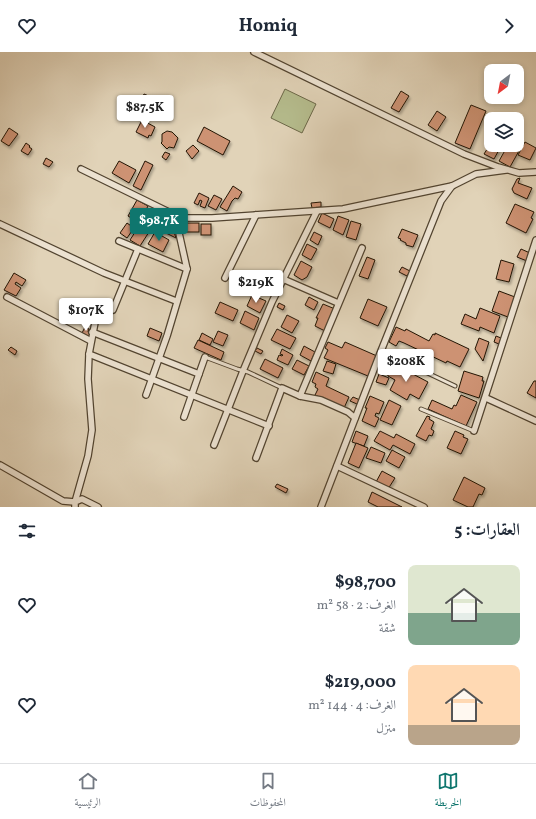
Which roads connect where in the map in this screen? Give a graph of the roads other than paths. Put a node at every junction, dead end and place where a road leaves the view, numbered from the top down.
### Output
1 (254, 52) edge
2 (80, 169) dead end
3 (506, 170) junction
4 (536, 172) edge
5 (452, 186) junction
6 (317, 211) junction
7 (175, 215) junction
8 (256, 215) junction
9 (0, 224) edge
10 (536, 240) edge
11 (119, 241) dead end
12 (362, 248) dead end
13 (138, 249) junction
14 (187, 269) junction
15 (225, 278) dead end
16 (283, 279) junction
17 (125, 281) junction
18 (7, 297) dead end
19 (176, 300) junction
20 (338, 303) junction
21 (113, 310) dead end
22 (97, 312) dead end
23 (92, 332) junction
24 (91, 341) junction
25 (381, 352) junction
26 (89, 354) junction
27 (205, 357) joint
28 (158, 359) junction
29 (243, 371) junction
30 (199, 374) junction
31 (152, 379) junction
32 (455, 386) dead end
33 (282, 388) junction
34 (146, 395) dead end
35 (192, 395) junction
36 (300, 396) junction
37 (486, 398) junction
38 (421, 409) dead end
39 (228, 410) junction
40 (184, 417) dead end
41 (355, 418) junction
42 (536, 421) edge
43 (269, 426) junction
44 (474, 431) joint
45 (214, 446) dead end
46 (256, 458) dead end
47 (0, 465) edge
48 (337, 466) junction
49 (75, 505) edge
50 (98, 507) edge
51 (321, 507) edge
52 (424, 507) edge

1 - 3 street
2 - 7 street
3 - 4 street
3 - 5 street
5 - 6 street
5 - 25 street
6 - 8 street
6 - 16 street
7 - 8 street
7 - 14 street
8 - 15 street
9 - 17 street
10 - 37 street
11 - 13 street
12 - 20 street
13 - 14 street
13 - 17 street
14 - 19 street
16 - 20 street
16 - 29 street
17 - 19 street
17 - 21 street
18 - 24 street
19 - 28 street
20 - 36 street
22 - 23 street
23 - 24 street
23 - 28 street
24 - 26 street
25 - 32 lane
25 - 41 street
26 - 31 street
26 - 49 street
27 - 29 lane
27 - 30 street
28 - 30 street
28 - 31 street
29 - 33 lane
29 - 39 street
30 - 35 street
31 - 34 street
31 - 35 street
33 - 36 street
33 - 43 street
35 - 39 street
35 - 40 street
36 - 41 street
37 - 42 street
37 - 44 street
38 - 44 lane
39 - 43 street
39 - 45 street
41 - 48 street
43 - 46 street
47 - 49 street
48 - 51 street
48 - 52 street
49 - 50 street

